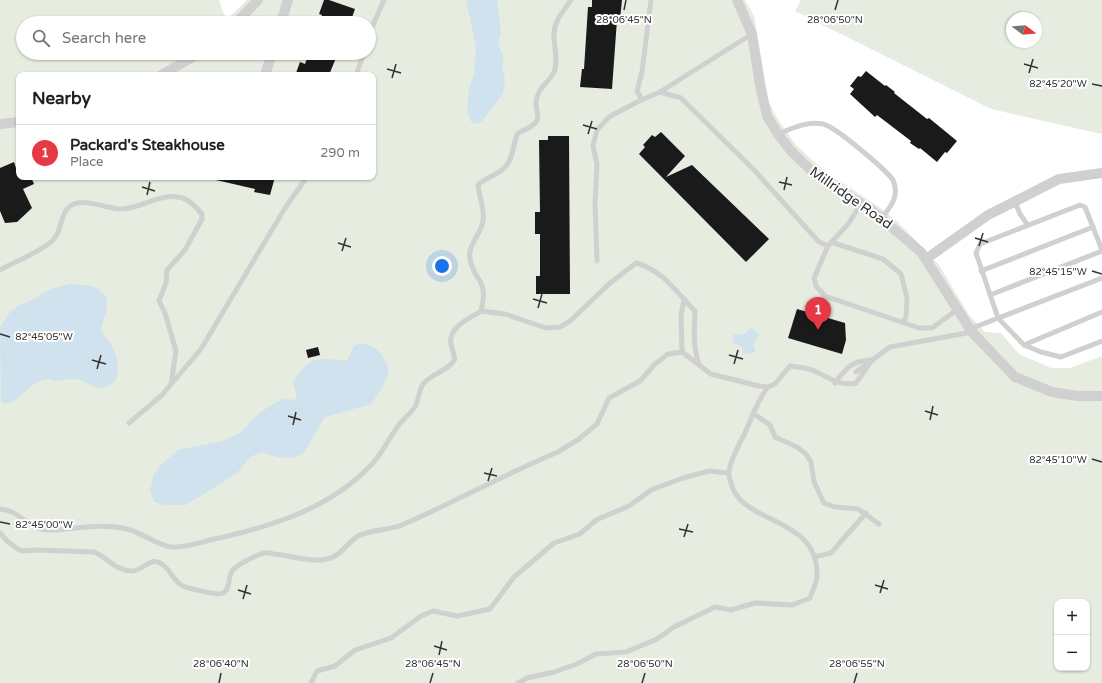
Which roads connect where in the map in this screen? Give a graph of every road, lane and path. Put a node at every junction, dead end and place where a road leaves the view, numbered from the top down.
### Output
1 (258, 0) edge
2 (288, 0) edge
3 (384, 0) edge
4 (571, 0) edge
5 (651, 0) edge
6 (737, 0) edge
7 (243, 16) edge
8 (283, 16) edge
9 (376, 18) edge
10 (752, 34) junction
11 (188, 60) edge
12 (270, 60) edge
13 (361, 60) edge
14 (166, 72) edge
15 (266, 72) edge
16 (357, 72) edge
17 (660, 92) junction
18 (642, 100) junction
19 (16, 122) edge
20 (0, 124) edge
21 (778, 134) junction
22 (1102, 172) edge
23 (306, 180) edge
24 (1015, 202) junction
25 (861, 203) junction
26 (882, 218) junction
27 (1027, 224) junction
28 (1093, 227) junction
29 (829, 244) junction
30 (1102, 250) edge
31 (926, 259) junction
32 (597, 261) dead end
33 (0, 270) edge
34 (981, 271) junction
35 (1102, 278) edge
36 (990, 295) junction
37 (684, 299) junction
38 (958, 309) junction
39 (481, 311) junction
40 (1102, 312) edge
41 (998, 318) junction
42 (903, 322) junction
43 (971, 330) junction
44 (1102, 341) edge
45 (1024, 345) junction
46 (682, 352) junction
47 (872, 360) junction
48 (699, 365) junction
49 (856, 372) dead end
50 (835, 382) junction
51 (171, 384) junction
52 (768, 387) junction
53 (1102, 396) edge
54 (754, 414) junction
55 (129, 423) dead end
56 (728, 473) junction
57 (0, 509) edge
58 (866, 513) junction
59 (879, 524) dead end
60 (0, 533) edge
61 (814, 557) junction
62 (311, 683) edge
63 (518, 683) edge

1 - 7 street
2 - 8 street
3 - 9 lane
4 - 39 lane
5 - 18 lane
6 - 10 street, Millridge Road
10 - 17 lane
10 - 21 street, Millridge Road
11 - 14 street
12 - 15 street
13 - 16 lane
17 - 18 lane
17 - 29 lane
18 - 32 lane
19 - 20 street
21 - 25 street, Millridge Road
21 - 26 lane
22 - 24 street
23 - 51 lane
24 - 27 lane
24 - 31 street
25 - 26 street, Millridge Road
25 - 29 lane
26 - 31 street, Millridge Road
27 - 28 lane
27 - 34 lane
28 - 30 lane
28 - 34 lane
29 - 42 lane
29 - 42 lane
30 - 36 lane
31 - 38 street, Millridge Road
33 - 51 lane
34 - 36 lane
35 - 41 lane
36 - 41 lane
37 - 39 lane
37 - 46 lane
37 - 48 lane
38 - 42 lane
38 - 43 street, Millridge Road
39 - 57 lane
40 - 45 lane
41 - 43 lane
41 - 45 lane
43 - 47 lane
43 - 53 street, Millridge Road
44 - 45 lane
46 - 48 lane
46 - 60 lane
47 - 49 lane
47 - 50 lane
47 - 50 lane
48 - 52 lane
50 - 52 lane
51 - 55 lane
52 - 54 lane
54 - 56 lane
54 - 58 lane
56 - 61 lane
56 - 62 lane
58 - 59 lane
58 - 61 lane
61 - 63 lane

